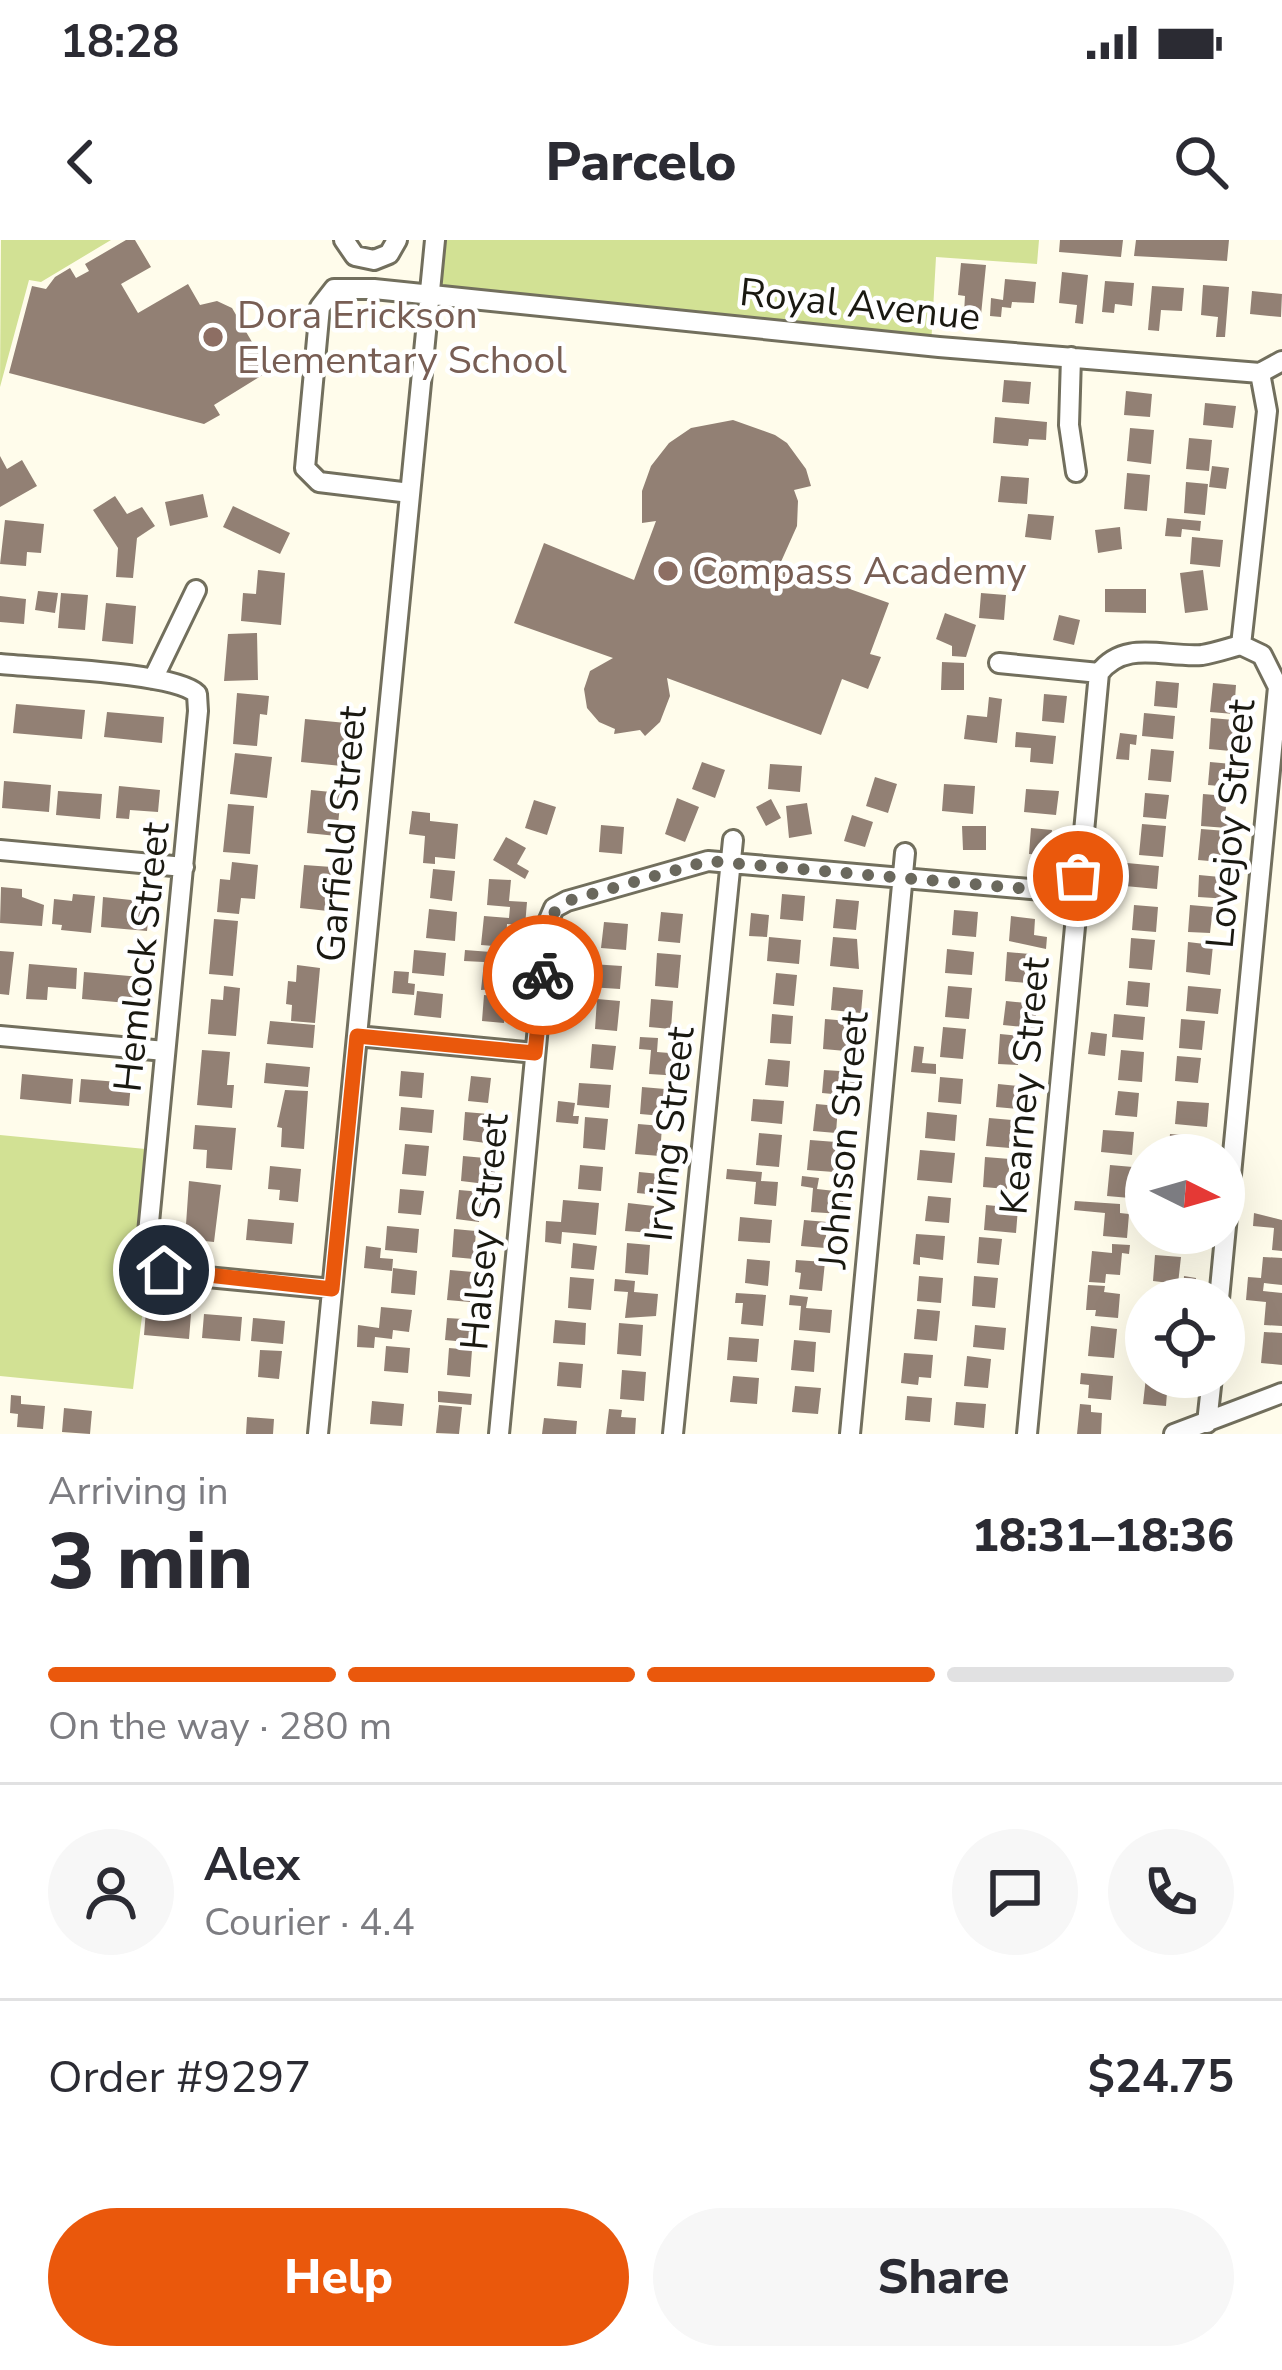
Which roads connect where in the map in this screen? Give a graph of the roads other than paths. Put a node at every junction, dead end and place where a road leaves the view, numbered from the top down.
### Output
1 (344, 240) edge
2 (397, 240) edge
3 (434, 240) edge
4 (430, 294) junction
5 (1071, 358) junction
6 (1282, 361) edge
7 (1260, 373) junction
8 (1076, 472) dead end
9 (410, 493) junction
10 (196, 590) dead end
11 (1241, 645) junction
12 (999, 663) dead end
13 (0, 664) edge
14 (1099, 673) junction
15 (153, 679) junction
16 (733, 840) dead end
17 (0, 850) edge
18 (904, 853) dead end
19 (731, 862) junction
20 (184, 867) junction
21 (902, 876) junction
22 (1076, 893) junction
23 (0, 1036) edge
24 (357, 1036) junction
25 (166, 1052) junction
26 (535, 1053) junction
27 (1222, 1278) edge
28 (332, 1289) junction
29 (1282, 1393) edge
30 (1210, 1398) edge
31 (1207, 1423) junction
32 (319, 1434) edge
33 (500, 1434) edge
34 (673, 1434) edge
35 (850, 1434) edge
36 (1027, 1434) edge
37 (1174, 1434) edge

1 - 2 street
3 - 4 street, Garfield Street
4 - 5 street, Royal Avenue
4 - 9 street, Garfield Street
4 - 9 street, Royal Avenue
5 - 7 street, Royal Avenue
5 - 8 street
6 - 7 street
7 - 11 street, Lovejoy Street
9 - 24 street, Garfield Street
10 - 15 street
11 - 14 street
11 - 27 street, Lovejoy Street
12 - 14 street
13 - 15 street
14 - 22 street, Kearney Street
15 - 20 street, Hemlock Street
16 - 19 street, Irving Street
17 - 20 street
18 - 21 street, Johnson Street
19 - 21 street
19 - 26 street, Halsey Street
19 - 34 street, Irving Street
20 - 25 street, Hemlock Street
21 - 22 street
21 - 35 street, Johnson Street
22 - 36 street, Kearney Street
23 - 25 street
24 - 26 street
24 - 28 street, Garfield Street
25 - 28 street, Hemlock Street
26 - 33 street, Halsey Street
28 - 32 street, Garfield Street
29 - 31 street
30 - 31 street
31 - 37 street

